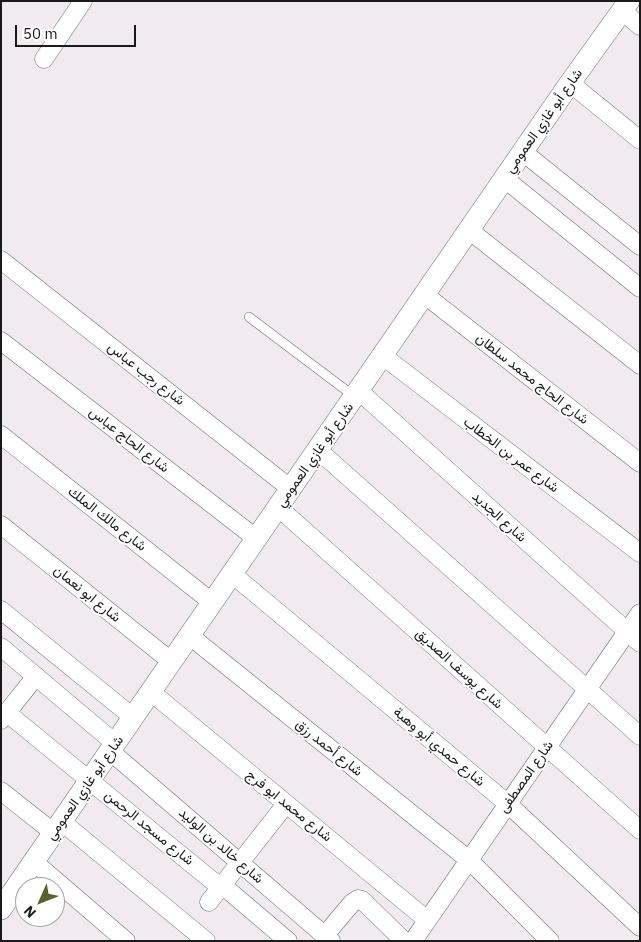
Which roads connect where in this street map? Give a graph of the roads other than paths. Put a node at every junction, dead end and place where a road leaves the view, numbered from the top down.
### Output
1 (84, 1) edge
2 (625, 6) edge
3 (640, 26) edge
4 (44, 59) dead end
5 (570, 83) junction
6 (640, 140) edge
7 (523, 152) junction
8 (504, 179) junction
9 (469, 230) junction
10 (640, 246) edge
11 (1, 260) edge
12 (640, 288) edge
13 (425, 295) junction
14 (249, 317) dead end
15 (1, 342) edge
16 (383, 356) junction
17 (640, 365) edge
18 (357, 394) junction
19 (1, 435) edge
20 (318, 450) junction
21 (640, 463) edge
22 (291, 489) junction
23 (279, 508) junction
24 (1, 525) edge
25 (257, 539) junction
26 (640, 553) edge
27 (232, 574) junction
28 (213, 603) junction
29 (1, 610) edge
30 (640, 613) edge
31 (190, 636) junction
32 (633, 637) edge
33 (1, 648) edge
34 (172, 662) junction
35 (36, 676) junction
36 (587, 689) junction
37 (151, 692) junction
38 (4, 717) edge
39 (134, 718) junction
40 (640, 736) edge
41 (547, 747) junction
42 (113, 748) junction
43 (90, 780) junction
44 (1, 791) edge
45 (286, 804) junction
46 (508, 804) junction
47 (58, 827) junction
48 (640, 830) edge
49 (469, 860) junction
50 (34, 862) junction
51 (240, 862) junction
52 (221, 886) junction
53 (5, 895) edge
54 (208, 902) dead end
55 (640, 926) edge
56 (422, 933) edge
57 (328, 938) edge
58 (126, 941) edge
59 (206, 941) edge
60 (288, 941) edge
61 (404, 941) edge
62 (550, 941) edge

1 - 4 street
2 - 3 street
2 - 5 street, شارع أبو غازي العمومي
5 - 6 street
5 - 7 street, شارع أبو غازي العمومي
7 - 8 street, شارع أبو غازي العمومي
7 - 10 street
8 - 9 street, شارع أبو غازي العمومي
8 - 12 street
9 - 13 street, شارع أبو غازي العمومي
9 - 17 street
11 - 22 street, شارع رجب عباس
13 - 16 street, شارع أبو غازي العمومي
13 - 21 street, شارع الحاج محمد سلطان
14 - 18 lane
15 - 25 street, شارع الحاج عباس
16 - 18 street, شارع أبو غازي العمومي
16 - 26 street, شارع عمر بن الخطاب
18 - 20 street, شارع أبو غازي العمومي
18 - 32 street, شارع الجديد
19 - 28 street, شارع مالك الملك
20 - 22 street, شارع أبو غازي العمومي
20 - 36 street
22 - 23 street, شارع أبو غازي العمومي
23 - 25 street, شارع أبو غازي العمومي
23 - 41 street, شارع يوسف الصديق
24 - 34 street, شارع ابو نعمان
25 - 27 street, شارع أبو غازي العمومي
27 - 28 street, شارع أبو غازي العمومي
27 - 46 street, شارع حمدي أبو وهبة
28 - 31 street, شارع أبو غازي العمومي
29 - 39 street
30 - 32 street, شارع المصطفى
31 - 34 street, شارع أبو غازي العمومي
31 - 49 street, شارع أحمد رزق
32 - 36 street, شارع المصطفى
33 - 35 street, شارع خالد بن الوليد
34 - 37 street, شارع أبو غازي العمومي
35 - 38 street
35 - 42 street, شارع خالد بن الوليد
36 - 40 street
36 - 41 street, شارع المصطفى
37 - 39 street, شارع أبو غازي العمومي
37 - 45 street, شارع محمد ابو فرج
38 - 43 street, شارع مسجد الرحمن
39 - 42 street, شارع أبو غازي العمومي
41 - 46 street, شارع المصطفى
41 - 48 street, شارع يوسف الصديق
42 - 43 street, شارع أبو غازي العمومي
42 - 51 street, شارع خالد بن الوليد
43 - 47 street, شارع أبو غازي العمومي
43 - 52 street, شارع مسجد الرحمن
44 - 47 street
45 - 51 street
45 - 56 street, شارع محمد ابو فرج
46 - 49 street, شارع المصطفى
46 - 55 street, شارع حمدي أبو وهبة
47 - 50 street, شارع أبو غازي العمومي
47 - 59 street
49 - 56 street, شارع المصطفى
49 - 62 street, شارع أحمد رزق
50 - 53 street, شارع أبو غازي العمومي
50 - 58 street
51 - 52 street
51 - 57 street, شارع خالد بن الوليد
52 - 54 street
52 - 60 street, شارع مسجد الرحمن
57 - 61 street

